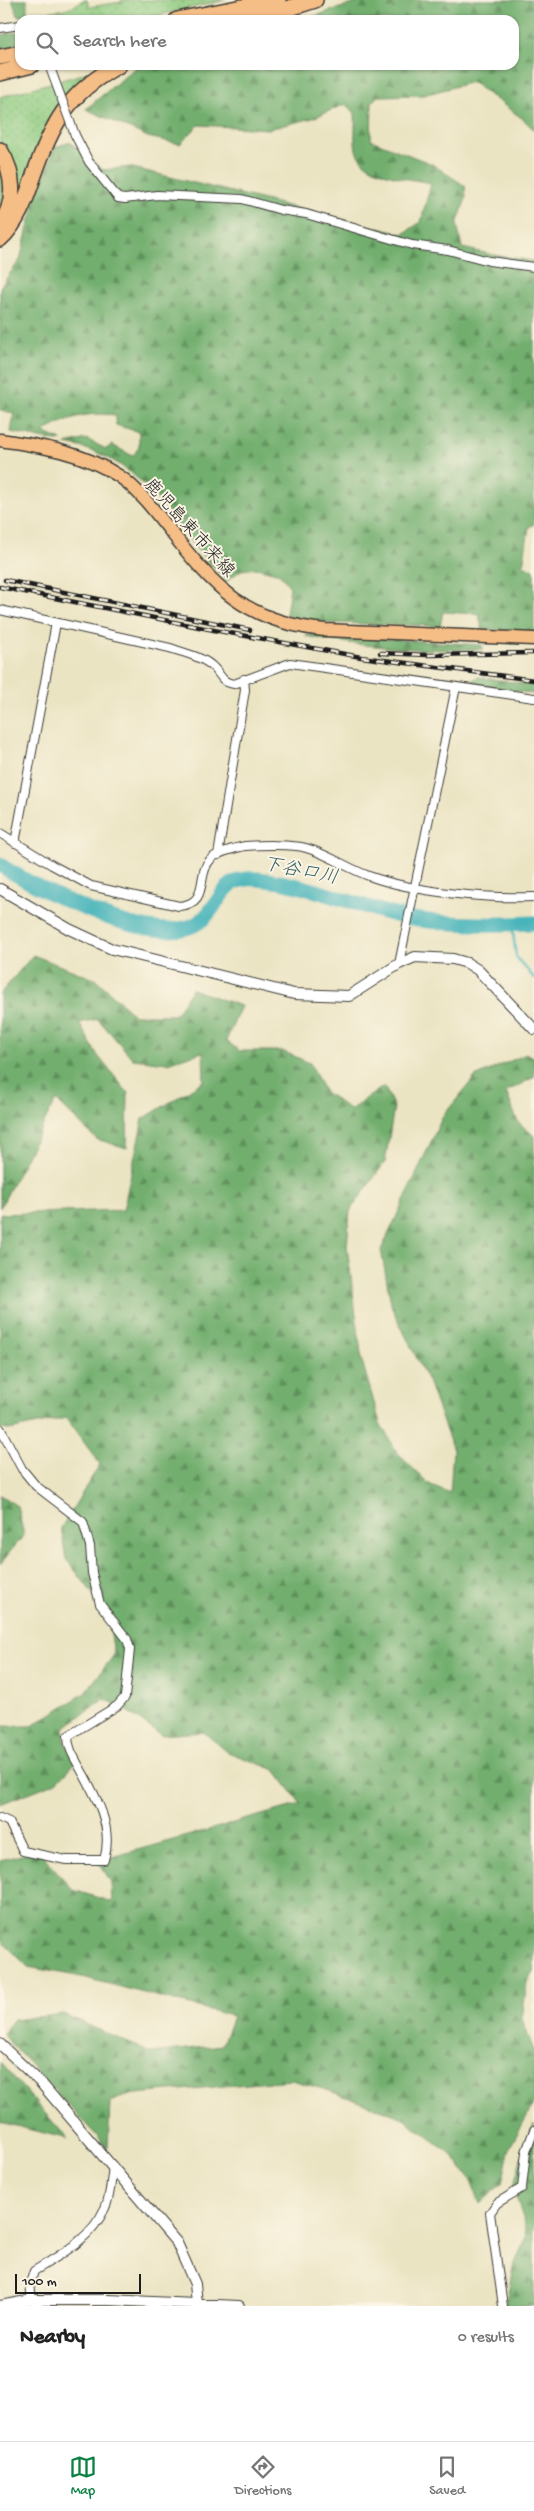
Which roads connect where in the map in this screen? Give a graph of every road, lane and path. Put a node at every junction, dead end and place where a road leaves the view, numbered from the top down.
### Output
1 (278, 0) edge
2 (288, 0) edge
3 (315, 0) edge
4 (202, 15) edge
5 (229, 15) edge
6 (268, 15) edge
7 (15, 26) edge
8 (0, 28) edge
9 (15, 54) edge
10 (0, 57) edge
11 (15, 69) edge
12 (51, 70) edge
13 (111, 70) edge
14 (0, 73) edge
15 (0, 150) edge
16 (0, 225) edge
17 (0, 239) edge
18 (534, 267) edge
19 (0, 440) edge
20 (0, 610) edge
21 (56, 623) junction
22 (534, 639) edge
23 (244, 679) junction
24 (456, 687) junction
25 (534, 698) edge
26 (0, 833) edge
27 (15, 843) junction
28 (218, 855) junction
29 (414, 886) junction
30 (0, 889) edge
31 (534, 897) edge
32 (399, 964) junction
33 (534, 1029) edge
34 (0, 1428) edge
35 (0, 1818) edge
36 (0, 2044) edge
37 (534, 2130) edge
38 (113, 2166) junction
39 (32, 2300) junction
40 (197, 2304) edge
41 (0, 2306) edge
42 (239, 2306) edge
43 (503, 2306) edge

1 - 4 highway
2 - 5 highway
3 - 6 highway
7 - 8 street
9 - 10 highway
11 - 14 highway
12 - 18 street, bridge
13 - 17 highway
15 - 16 highway
19 - 22 main road, 鹿児島東市来線
20 - 21 street
21 - 23 street
21 - 27 street
23 - 24 street
23 - 28 street
24 - 25 street
24 - 29 street
26 - 27 street
27 - 28 street
28 - 29 street
29 - 31 street
29 - 32 street
30 - 32 street
32 - 33 street
34 - 35 street
36 - 38 street
37 - 43 street
38 - 39 street
38 - 40 street
39 - 40 street
39 - 41 street
40 - 42 street

